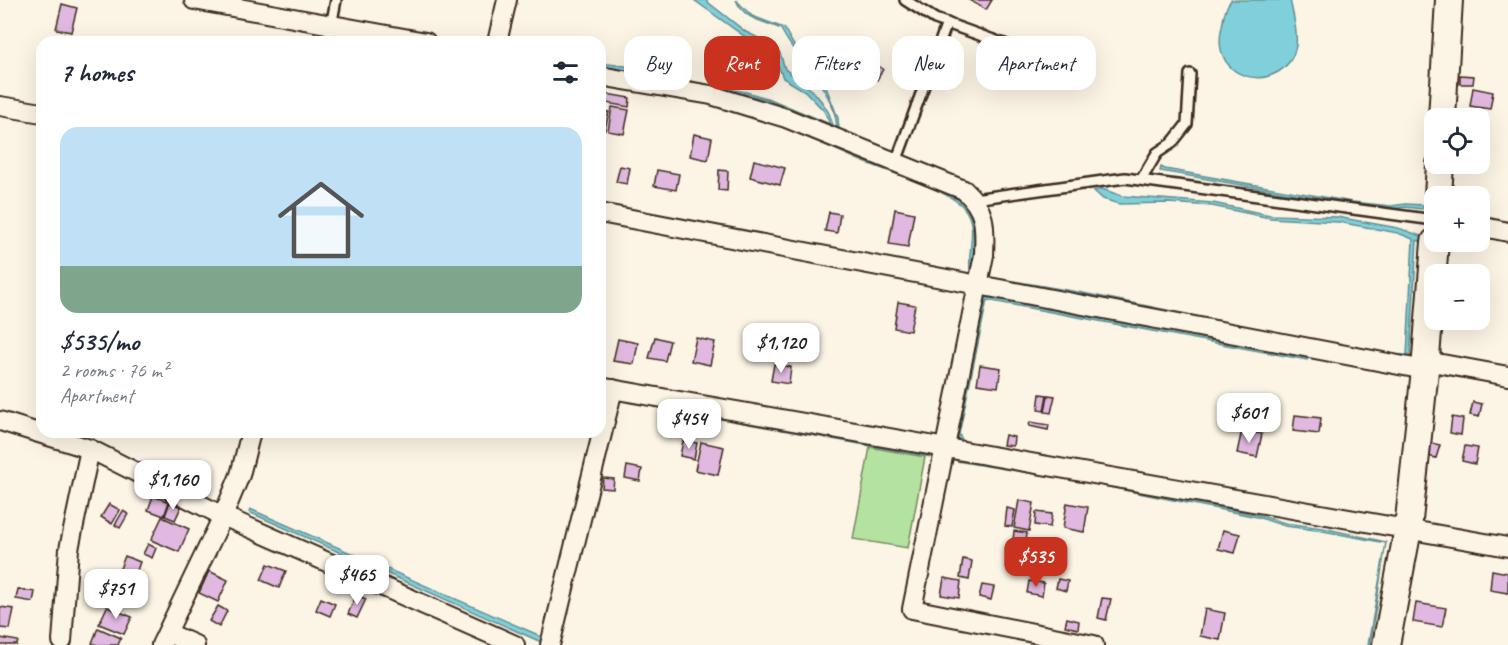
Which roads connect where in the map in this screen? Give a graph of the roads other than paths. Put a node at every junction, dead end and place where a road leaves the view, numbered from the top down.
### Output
1 (194, 0) edge
2 (336, 0) edge
3 (507, 0) edge
4 (905, 0) edge
5 (1449, 0) edge
6 (947, 23) junction
7 (330, 33) edge
8 (362, 36) edge
9 (498, 36) edge
10 (983, 36) edge
11 (1190, 74) dead end
12 (606, 77) edge
13 (0, 106) edge
14 (1443, 108) edge
15 (36, 112) edge
16 (896, 162) junction
17 (1141, 180) junction
18 (974, 199) junction
19 (606, 214) edge
20 (1424, 219) edge
21 (1490, 228) edge
22 (1508, 232) edge
23 (1434, 252) edge
24 (978, 286) junction
25 (1426, 366) junction
26 (1508, 376) edge
27 (606, 388) edge
28 (0, 421) edge
29 (36, 432) edge
30 (55, 438) edge
31 (249, 438) edge
32 (595, 438) edge
33 (945, 447) junction
34 (90, 449) junction
35 (223, 516) junction
36 (1408, 529) junction
37 (1508, 547) edge
38 (165, 639) edge
39 (62, 641) dead end
40 (195, 645) edge
41 (515, 645) edge
42 (550, 645) edge
43 (1094, 645) edge
44 (1386, 645) edge

1 - 7 street
2 - 7 lane
3 - 9 street
4 - 6 lane
5 - 14 street
6 - 10 lane
6 - 16 lane
7 - 8 street
11 - 17 lane
12 - 16 street
13 - 15 street
16 - 18 street
17 - 18 lane
17 - 20 lane
18 - 24 street
19 - 24 street
21 - 22 street
23 - 25 street
24 - 25 street
24 - 33 street
25 - 26 street
25 - 36 street
27 - 33 street
28 - 29 street
30 - 34 street
31 - 35 street
32 - 42 street
33 - 36 street
33 - 43 street
34 - 35 street
34 - 39 street
35 - 38 street
35 - 41 street
36 - 37 street
36 - 44 street
38 - 40 street

